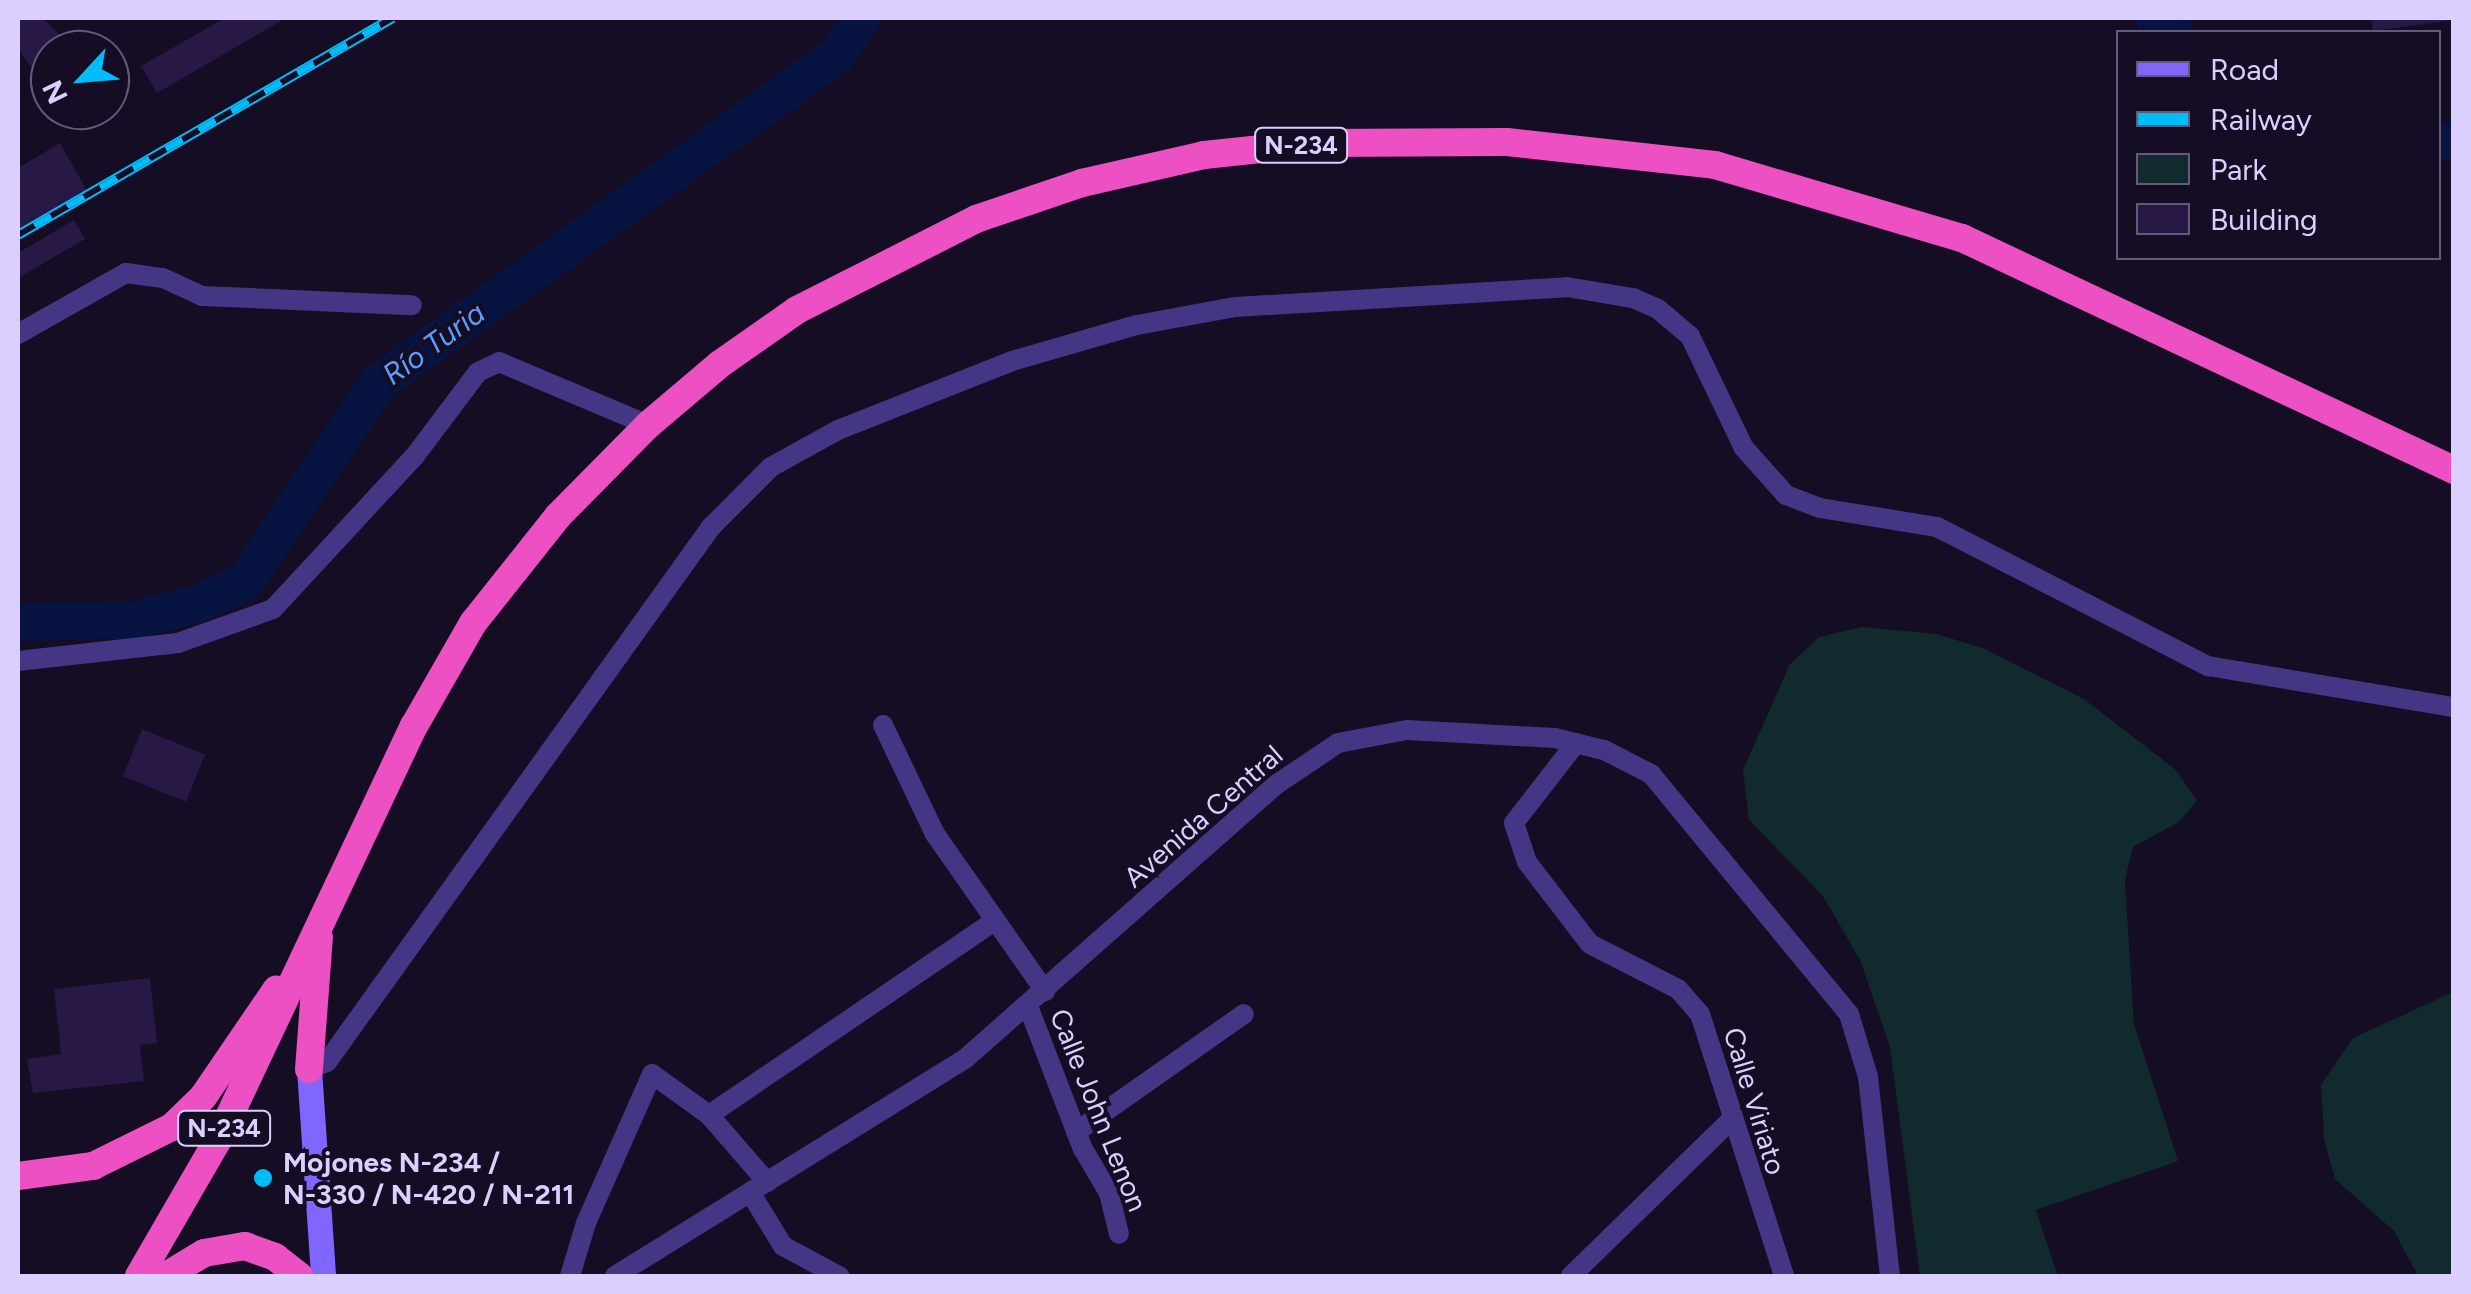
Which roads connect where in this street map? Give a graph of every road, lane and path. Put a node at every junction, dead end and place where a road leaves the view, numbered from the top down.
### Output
1 (412, 306) dead end
2 (18, 334) edge
3 (648, 425) junction
4 (2454, 470) edge
5 (18, 661) edge
6 (2454, 707) edge
7 (883, 725) dead end
8 (1576, 744) junction
9 (319, 920) junction
10 (992, 923) junction
11 (296, 973) junction
12 (1045, 991) junction
13 (1028, 1006) junction
14 (1244, 1014) dead end
15 (310, 1069) junction
16 (709, 1115) junction
17 (1729, 1122) junction
18 (1076, 1132) junction
19 (18, 1176) edge
20 (759, 1187) junction
21 (1119, 1234) dead end
22 (139, 1276) edge
23 (166, 1276) edge
24 (299, 1276) edge
25 (323, 1276) edge
26 (570, 1276) edge
27 (615, 1276) edge
28 (839, 1276) edge
29 (1571, 1276) edge
30 (1784, 1276) edge
31 (1890, 1276) edge

1 - 2 street
3 - 4 highway, N-234
3 - 5 street
3 - 9 highway, N-234
6 - 15 street
7 - 10 street
8 - 12 street, Avenida Central
8 - 17 street, Calle Viriato
8 - 31 street, Avenida Central
9 - 11 highway, N-234
9 - 15 highway
10 - 12 street
10 - 16 street
11 - 19 highway
11 - 22 highway, N-234
12 - 13 street, Avenida Central
13 - 18 street, Calle John Lenon
13 - 20 street, Avenida Central
14 - 18 street
15 - 25 main road
16 - 20 street
16 - 26 street
17 - 29 street
17 - 30 street, Calle Viriato
18 - 21 street, Calle John Lenon
20 - 27 street, Avenida Central
20 - 28 street
23 - 24 highway

